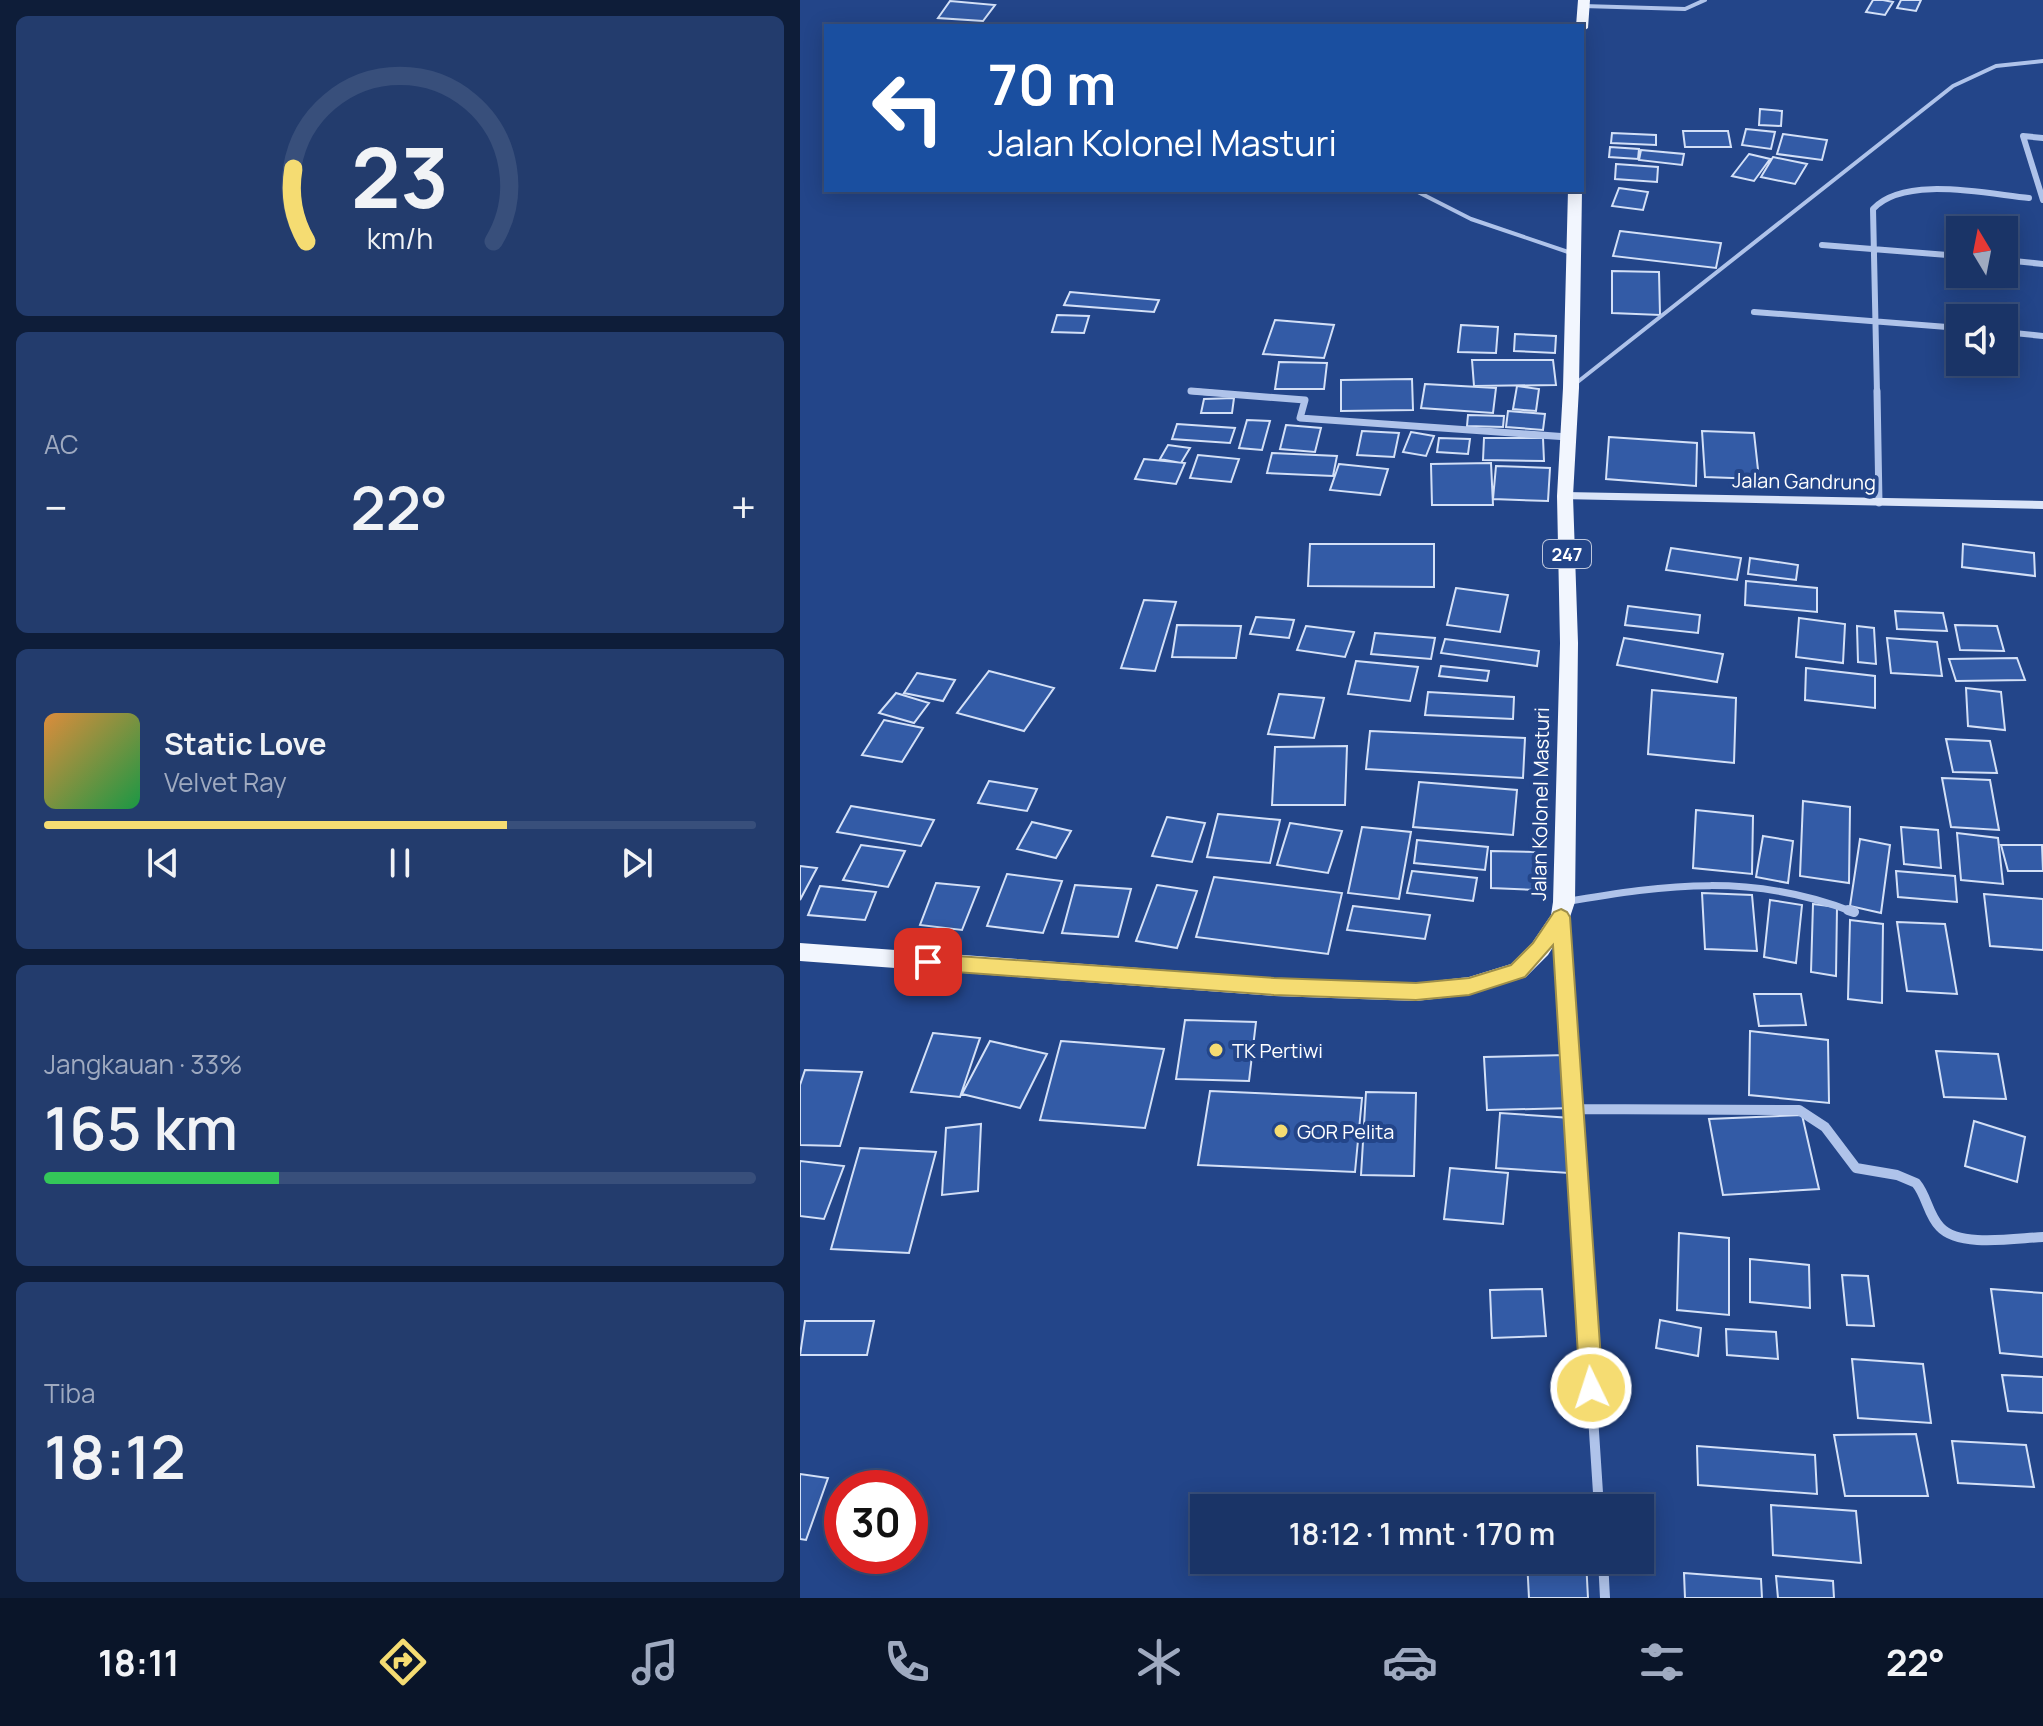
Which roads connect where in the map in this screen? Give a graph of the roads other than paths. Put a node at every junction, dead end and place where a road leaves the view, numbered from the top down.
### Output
1 (1705, 0) edge
2 (1584, 3) edge
3 (1582, 24) edge
4 (2043, 61) edge
5 (2043, 138) edge
6 (1418, 192) edge
7 (1575, 192) edge
8 (2029, 198) dead end
9 (2043, 200) edge
10 (1822, 245) dead end
11 (1874, 249) junction
12 (1574, 254) junction
13 (1946, 255) edge
14 (2018, 261) edge
15 (2043, 264) edge
16 (1754, 312) dead end
17 (1875, 321) junction
18 (1946, 327) edge
19 (2018, 333) edge
20 (2043, 336) edge
21 (1571, 388) junction
22 (1191, 391) dead end
23 (1568, 437) junction
24 (1565, 496) junction
25 (1879, 503) junction
26 (2043, 505) edge
27 (1562, 909) junction
28 (1854, 912) dead end
29 (800, 952) edge
30 (1573, 1109) junction
31 (2043, 1237) edge
32 (1598, 1494) edge
33 (1604, 1574) edge
34 (1605, 1598) edge

1 - 2 lane
2 - 3 main road
4 - 21 lane
5 - 9 street
6 - 12 lane
7 - 12 main road, Jalan Kolonel Masturi / 247
8 - 11 street
10 - 11 street
11 - 13 street
11 - 17 street
12 - 21 main road, Jalan Kolonel Masturi / 247
14 - 15 street
16 - 17 street
17 - 18 street
17 - 25 street
19 - 20 street
21 - 23 main road, Jalan Kolonel Masturi / 247
22 - 23 street
23 - 24 main road, Jalan Kolonel Masturi / 247
24 - 25 street, Jalan Gandrung
24 - 27 main road, Jalan Kolonel Masturi / 247
25 - 26 street, Jalan Gandrung
27 - 28 street
27 - 29 main road, Jalan Kolonel Masturi
27 - 30 street
30 - 31 street
30 - 32 street
33 - 34 street

